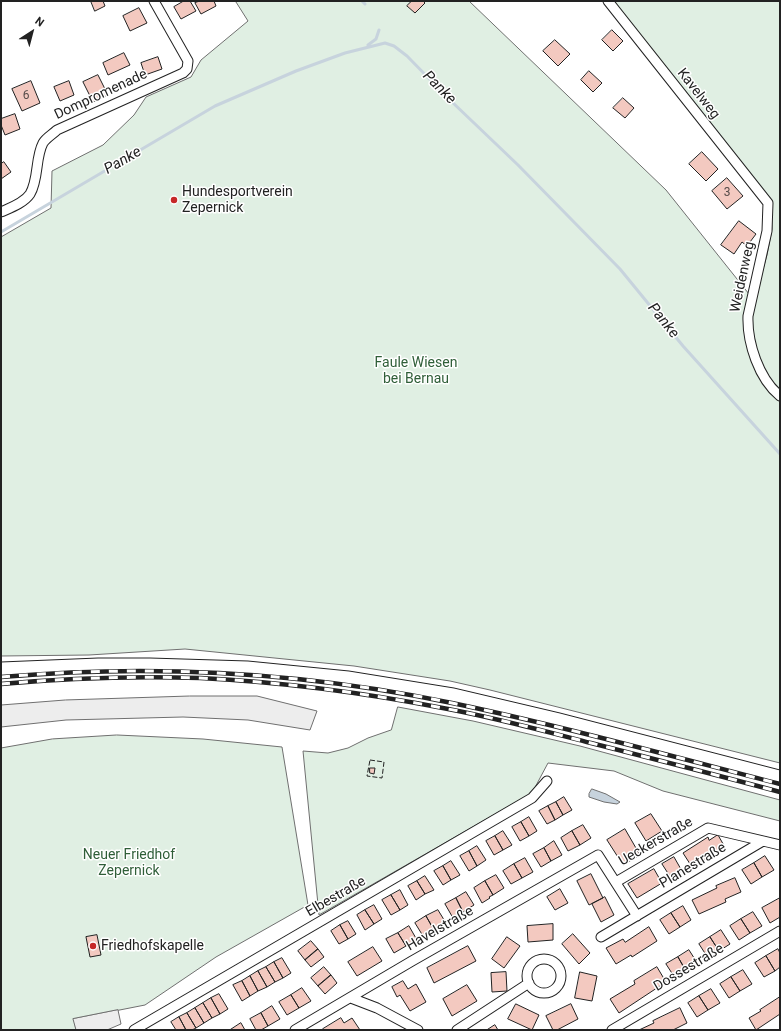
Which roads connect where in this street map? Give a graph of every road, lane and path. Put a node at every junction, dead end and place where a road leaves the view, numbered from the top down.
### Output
1 (154, 1) edge
2 (608, 1) edge
3 (768, 203) joint
4 (1, 212) edge
5 (780, 396) edge
6 (546, 781) dead end
7 (762, 841) junction
8 (780, 845) edge
9 (616, 882) junction
10 (637, 916) junction
11 (780, 931) edge
12 (601, 937) dead end
13 (529, 983) dead end
14 (351, 998) junction
15 (134, 1030) edge
16 (296, 1030) edge
17 (418, 1030) edge
18 (457, 1030) edge
19 (612, 1030) edge

1 - 4 street, Dompromenade
2 - 3 street, Kavelweg
3 - 5 street, Weidenweg
6 - 15 street, Elbestraße
7 - 8 street, Ueckerstraße
7 - 9 street, Ueckerstraße
7 - 10 street, Planestraße
9 - 10 street
9 - 14 street, Havelstraße
10 - 12 street, Planestraße
11 - 19 street, Dossestraße
13 - 18 street
14 - 16 street, Havelstraße
14 - 17 street

